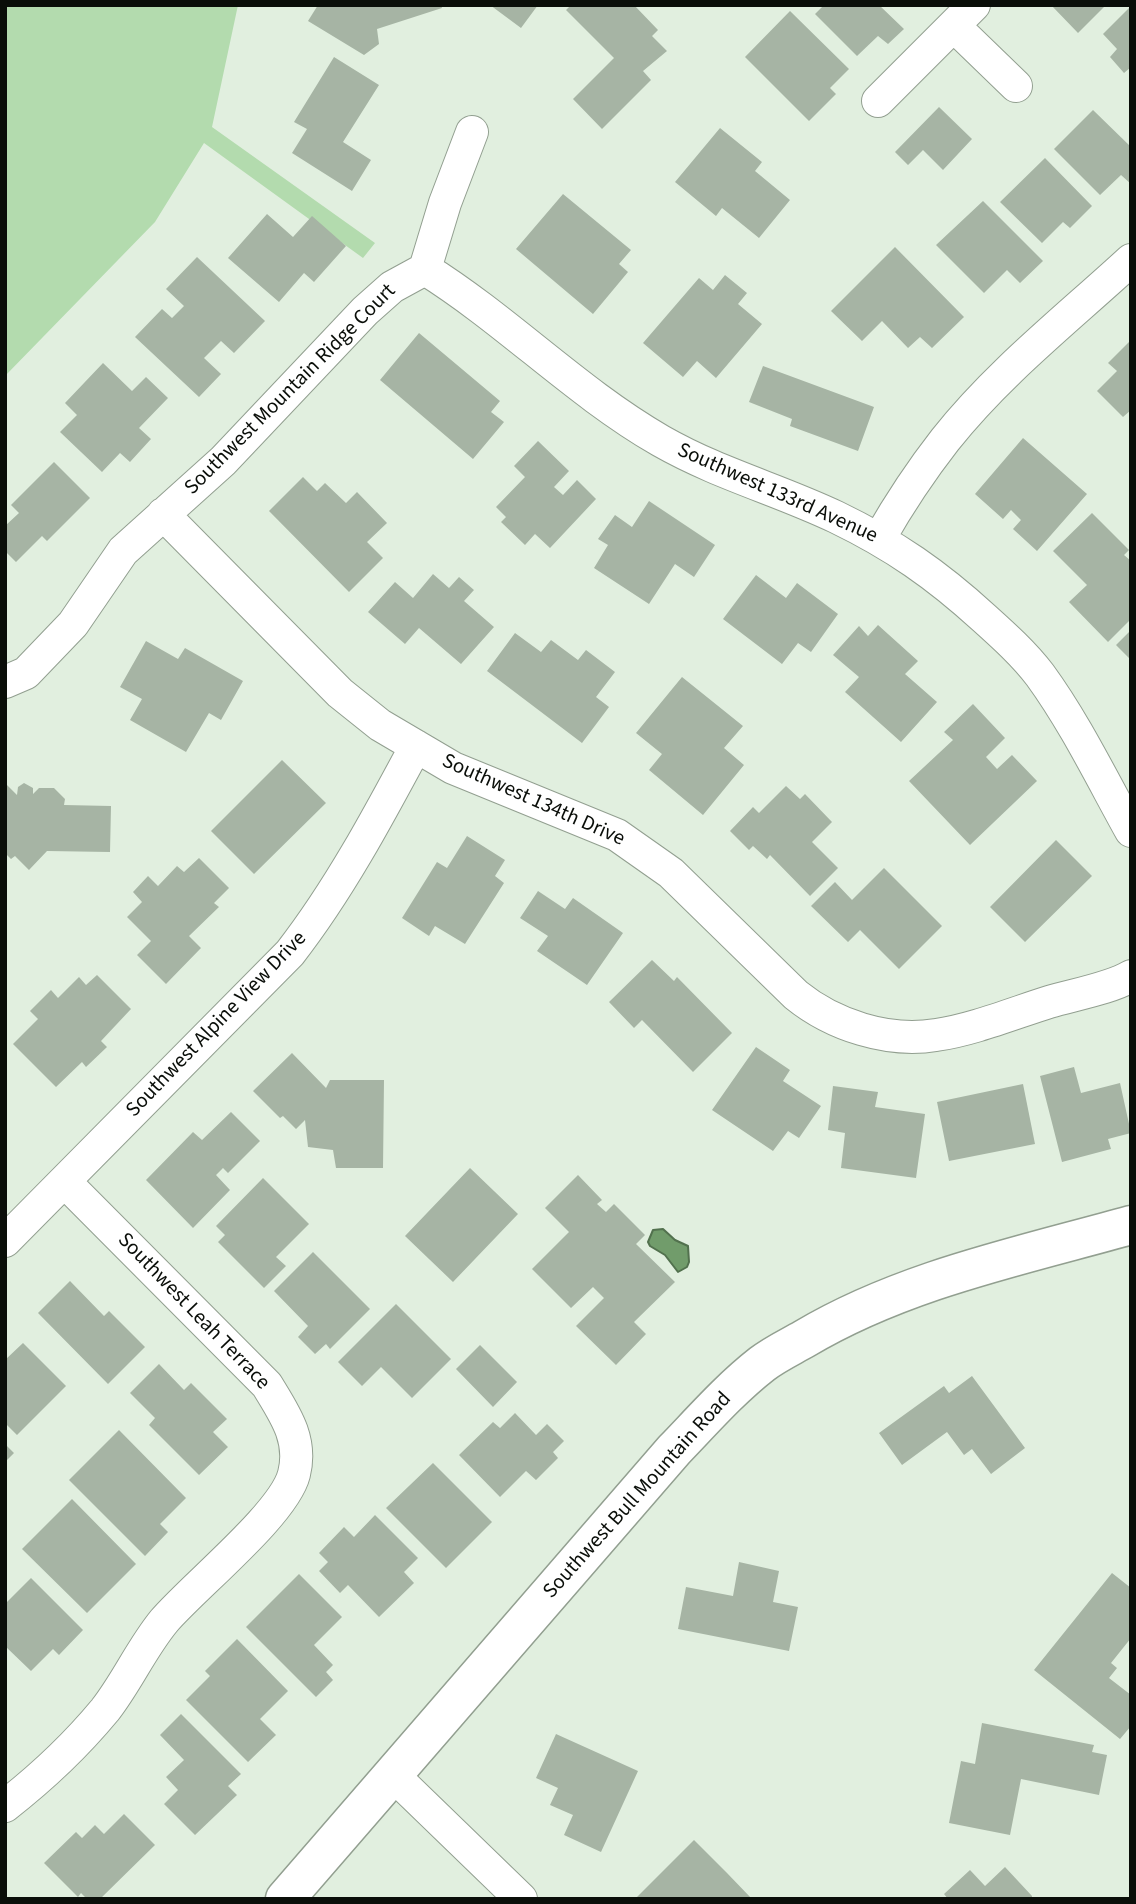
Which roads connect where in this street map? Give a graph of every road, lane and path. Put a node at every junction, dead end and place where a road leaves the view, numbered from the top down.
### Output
1 (964, 15) edge
2 (1016, 86) dead end
3 (878, 102) dead end
4 (472, 132) dead end
5 (1131, 260) edge
6 (425, 269) junction
7 (163, 514) junction
8 (879, 539) junction
9 (5, 682) edge
10 (416, 746) junction
11 (1131, 831) edge
12 (1131, 976) edge
13 (65, 1182) junction
14 (1131, 1225) edge
15 (5, 1241) edge
16 (394, 1776) junction
17 (5, 1806) edge
18 (285, 1899) edge
19 (521, 1899) edge

1 - 2 street
1 - 3 street
4 - 6 street
5 - 8 street
6 - 7 street, Southwest Mountain Ridge Court
6 - 8 street, Southwest 133rd Avenue
7 - 9 street, Southwest Mountain Ridge Court
7 - 10 street, Southwest 134th Drive
8 - 11 street, Southwest 133rd Avenue
10 - 12 street, Southwest 134th Drive
10 - 13 street, Southwest Alpine View Drive
13 - 15 street, Southwest Alpine View Drive
13 - 17 street, Southwest Leah Terrace
14 - 16 main road, Southwest Bull Mountain Road
16 - 18 main road, Southwest Bull Mountain Road
16 - 19 street

